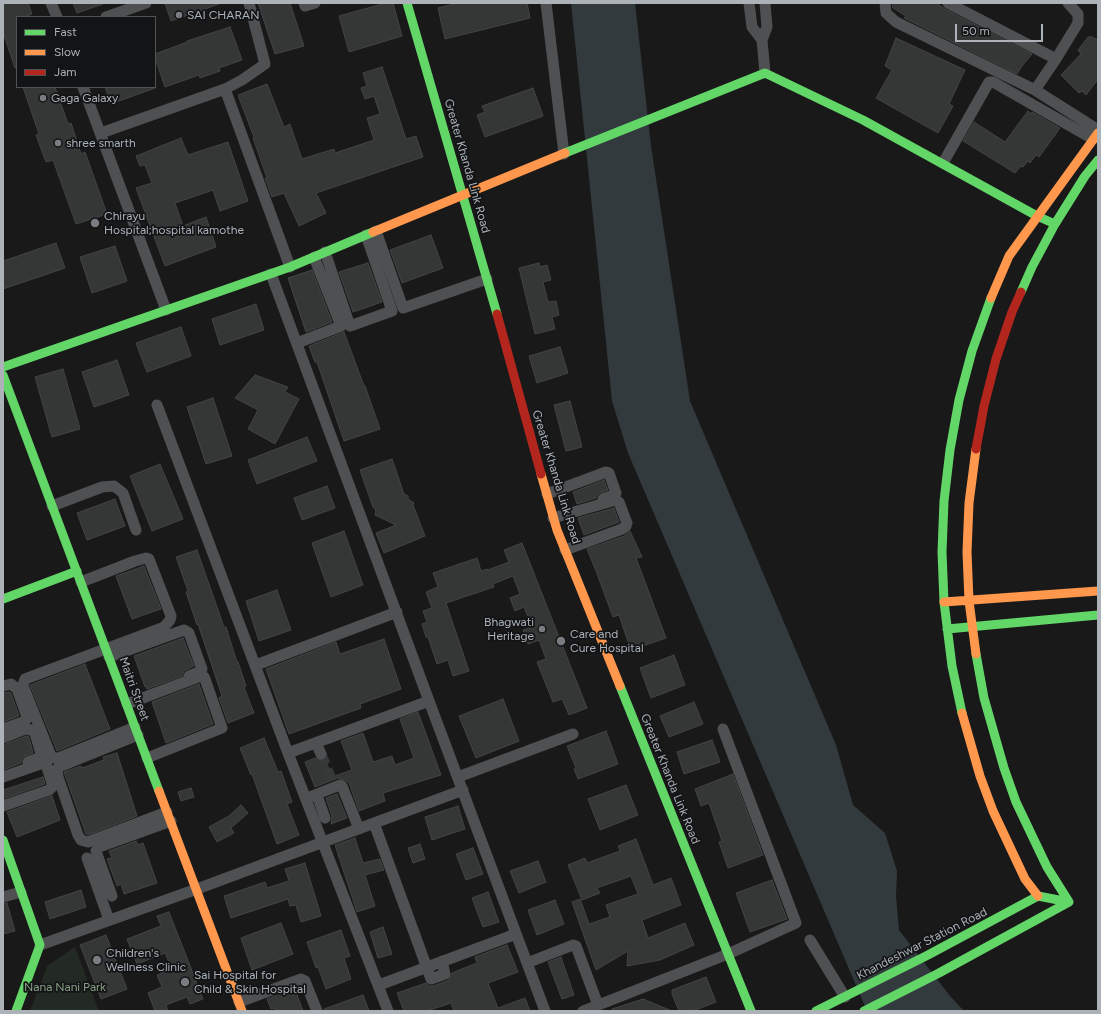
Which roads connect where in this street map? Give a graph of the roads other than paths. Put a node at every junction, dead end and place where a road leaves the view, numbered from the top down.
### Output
1 (51, 3) edge
2 (146, 3) edge
3 (249, 3) edge
4 (304, 3) edge
5 (315, 3) edge
6 (407, 3) edge
7 (546, 3) edge
8 (749, 3) edge
9 (764, 3) edge
10 (885, 3) edge
11 (948, 3) edge
12 (1068, 3) edge
13 (57, 16) edge
14 (109, 16) edge
15 (762, 40) junction
16 (1056, 59) junction
17 (766, 73) junction
18 (83, 88) edge
19 (225, 90) junction
20 (1035, 90) junction
21 (101, 133) junction
22 (1096, 134) edge
23 (564, 154) junction
24 (1098, 160) edge
25 (943, 163) junction
26 (463, 194) junction
27 (1036, 216) junction
28 (1055, 224) junction
29 (371, 233) junction
30 (325, 252) junction
31 (314, 257) junction
32 (290, 267) junction
33 (271, 274) junction
34 (487, 279) junction
35 (166, 310) junction
36 (297, 343) junction
37 (3, 367) edge
38 (3, 375) edge
39 (157, 405) dead end
40 (547, 494) junction
41 (52, 506) junction
42 (553, 516) junction
43 (136, 530) dead end
44 (565, 550) junction
45 (77, 571) junction
46 (81, 582) junction
47 (1098, 591) edge
48 (3, 599) edge
49 (969, 601) junction
50 (944, 602) junction
51 (397, 612) junction
52 (1098, 615) edge
53 (972, 626) junction
54 (947, 629) junction
55 (107, 653) junction
56 (256, 665) junction
57 (3, 686) edge
58 (429, 701) junction
59 (126, 702) junction
60 (723, 729) dead end
61 (3, 730) edge
62 (136, 731) junction
63 (573, 734) dead end
64 (3, 738) edge
65 (316, 743) junction
66 (288, 753) junction
67 (321, 754) tunnel mouth
68 (147, 758) junction
69 (3, 771) edge
70 (3, 777) edge
71 (458, 777) junction
72 (332, 782) dead end
73 (463, 790) junction
74 (310, 795) junction
75 (3, 806) edge
76 (3, 812) edge
77 (169, 816) junction
78 (325, 818) dead end
79 (68, 820) dead end
80 (374, 823) junction
81 (359, 829) junction
82 (3, 840) edge
83 (324, 842) junction
84 (87, 858) dead end
85 (197, 889) junction
86 (22, 892) junction
87 (112, 896) dead end
88 (1038, 896) junction
89 (3, 897) edge
90 (1069, 902) junction
91 (109, 920) junction
92 (516, 934) junction
93 (810, 940) dead end
94 (40, 945) junction
95 (728, 954) junction
96 (527, 963) junction
97 (427, 967) junction
98 (378, 985) junction
99 (846, 996) junction
100 (598, 1005) junction
101 (240, 1007) edge
102 (16, 1011) edge
103 (317, 1011) edge
104 (388, 1011) edge
105 (545, 1011) edge
106 (583, 1011) edge
107 (751, 1011) edge
108 (816, 1011) edge
109 (864, 1011) edge

1 - 13 street
2 - 14 street
3 - 19 street
4 - 5 street
6 - 26 street, Greater Khanda Link Road
7 - 23 street
8 - 15 street
9 - 15 street
10 - 20 street
11 - 16 street
12 - 16 street
15 - 17 street
16 - 20 street
17 - 23 street
17 - 25 street
18 - 21 street
19 - 21 street
19 - 32 street
20 - 22 street
21 - 35 street
22 - 25 street
22 - 27 street
23 - 26 street
24 - 28 street
25 - 27 street
26 - 29 street
26 - 34 street, Greater Khanda Link Road
27 - 28 street
27 - 50 street
28 - 49 street
29 - 30 street
29 - 30 street
29 - 34 street
30 - 31 street
31 - 32 street
31 - 36 street
32 - 33 street
33 - 35 street
33 - 36 street
34 - 40 street, Greater Khanda Link Road
35 - 37 street
36 - 51 street
38 - 41 street, Maitri Street
39 - 56 street
40 - 42 street, Greater Khanda Link Road
40 - 42 street
41 - 43 street
41 - 45 street, Maitri Street
42 - 44 street, Greater Khanda Link Road
42 - 44 street
44 - 95 street, Greater Khanda Link Road
45 - 46 street, Maitri Street
45 - 48 street
46 - 55 street, Maitri Street
46 - 55 street
47 - 49 street
49 - 50 street
49 - 53 street
50 - 54 street
51 - 56 street
51 - 58 street
52 - 53 street
53 - 54 street
53 - 90 street
54 - 88 street
55 - 59 street, Maitri Street
55 - 59 street
55 - 62 street
56 - 66 street
57 - 61 street
58 - 65 street
58 - 71 street
59 - 62 street, Maitri Street
59 - 68 street
60 - 95 street
62 - 68 street, Maitri Street
62 - 77 street
63 - 71 street
64 - 69 street
65 - 66 street
65 - 67 street
66 - 74 street
68 - 77 street, Maitri Street
70 - 75 street
71 - 73 street
72 - 74 street
73 - 80 street
73 - 92 street
74 - 78 street
74 - 81 street
74 - 83 street
76 - 79 street
77 - 85 street, Maitri Street
77 - 87 street
80 - 81 street
80 - 97 street
81 - 83 street
82 - 86 street
83 - 85 street
83 - 98 street
84 - 91 street
85 - 91 street
85 - 101 street, Maitri Street
86 - 89 street
86 - 94 street
88 - 90 street
88 - 99 street, Khandeshwar Station Road
90 - 109 street
91 - 94 street
92 - 96 street
92 - 97 street
93 - 99 street
94 - 102 street
95 - 100 street
95 - 107 street, Greater Khanda Link Road
96 - 100 street
96 - 105 street
97 - 98 street
98 - 104 street
99 - 108 street, Khandeshwar Station Road
100 - 106 street
101 - 103 street

